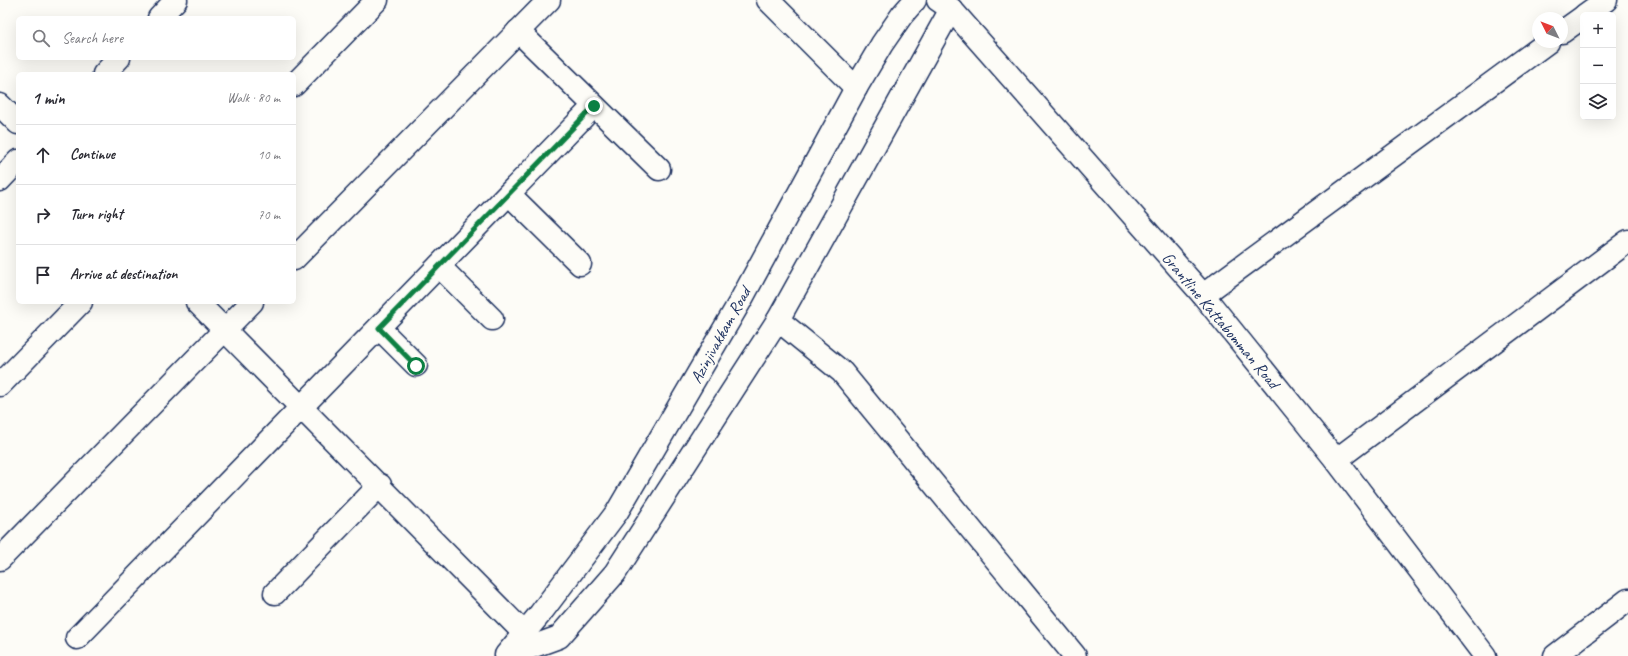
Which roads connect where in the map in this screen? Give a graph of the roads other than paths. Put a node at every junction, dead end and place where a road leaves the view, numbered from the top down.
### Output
1 (176, 0) edge
2 (377, 0) edge
3 (549, 0) edge
4 (768, 0) edge
5 (915, 0) edge
6 (1606, 0) edge
7 (945, 4) edge
8 (1590, 12) edge
9 (161, 16) edge
10 (1580, 19) edge
11 (1568, 28) edge
12 (518, 31) junction
13 (1540, 48) edge
14 (117, 60) edge
15 (106, 72) edge
16 (296, 83) edge
17 (856, 88) junction
18 (0, 105) edge
19 (594, 106) junction
20 (16, 121) edge
21 (16, 163) edge
22 (659, 169) dead end
23 (0, 180) edge
24 (509, 194) junction
25 (1628, 241) edge
26 (296, 257) edge
27 (580, 264) dead end
28 (439, 266) junction
29 (1203, 295) junction
30 (79, 304) edge
31 (199, 304) edge
32 (250, 304) edge
33 (492, 319) dead end
34 (778, 320) junction
35 (379, 328) junction
36 (224, 330) junction
37 (416, 366) dead end
38 (0, 384) edge
39 (302, 407) junction
40 (1336, 460) junction
41 (380, 485) junction
42 (0, 559) edge
43 (275, 593) dead end
44 (1628, 600) edge
45 (524, 633) junction
46 (77, 638) dead end
47 (505, 656) edge
48 (510, 656) edge
49 (1075, 656) edge
50 (1485, 656) edge
51 (1555, 656) edge

1 - 9 street
2 - 16 street
3 - 12 street
4 - 17 street
5 - 17 street, Azinjivakkam Road
6 - 8 street
7 - 29 street, Grantline Kattabomman Road
7 - 34 street
10 - 11 street
12 - 19 street
12 - 26 street
13 - 29 street
14 - 15 street
17 - 45 street, Azinjivakkam Road
18 - 20 street
19 - 22 street
19 - 24 street
21 - 23 street
24 - 27 street
24 - 28 street
25 - 40 street
28 - 33 street
28 - 35 street
29 - 40 street, Grantline Kattabomman Road
30 - 38 street
31 - 36 street
32 - 36 street
34 - 48 street
34 - 49 street
35 - 37 street
35 - 39 street
36 - 39 street
36 - 42 street
39 - 41 street
39 - 46 street
40 - 50 street, Grantline Kattabomman Road
41 - 43 street
41 - 45 street
44 - 51 street
45 - 47 street, Azinjivakkam Road

